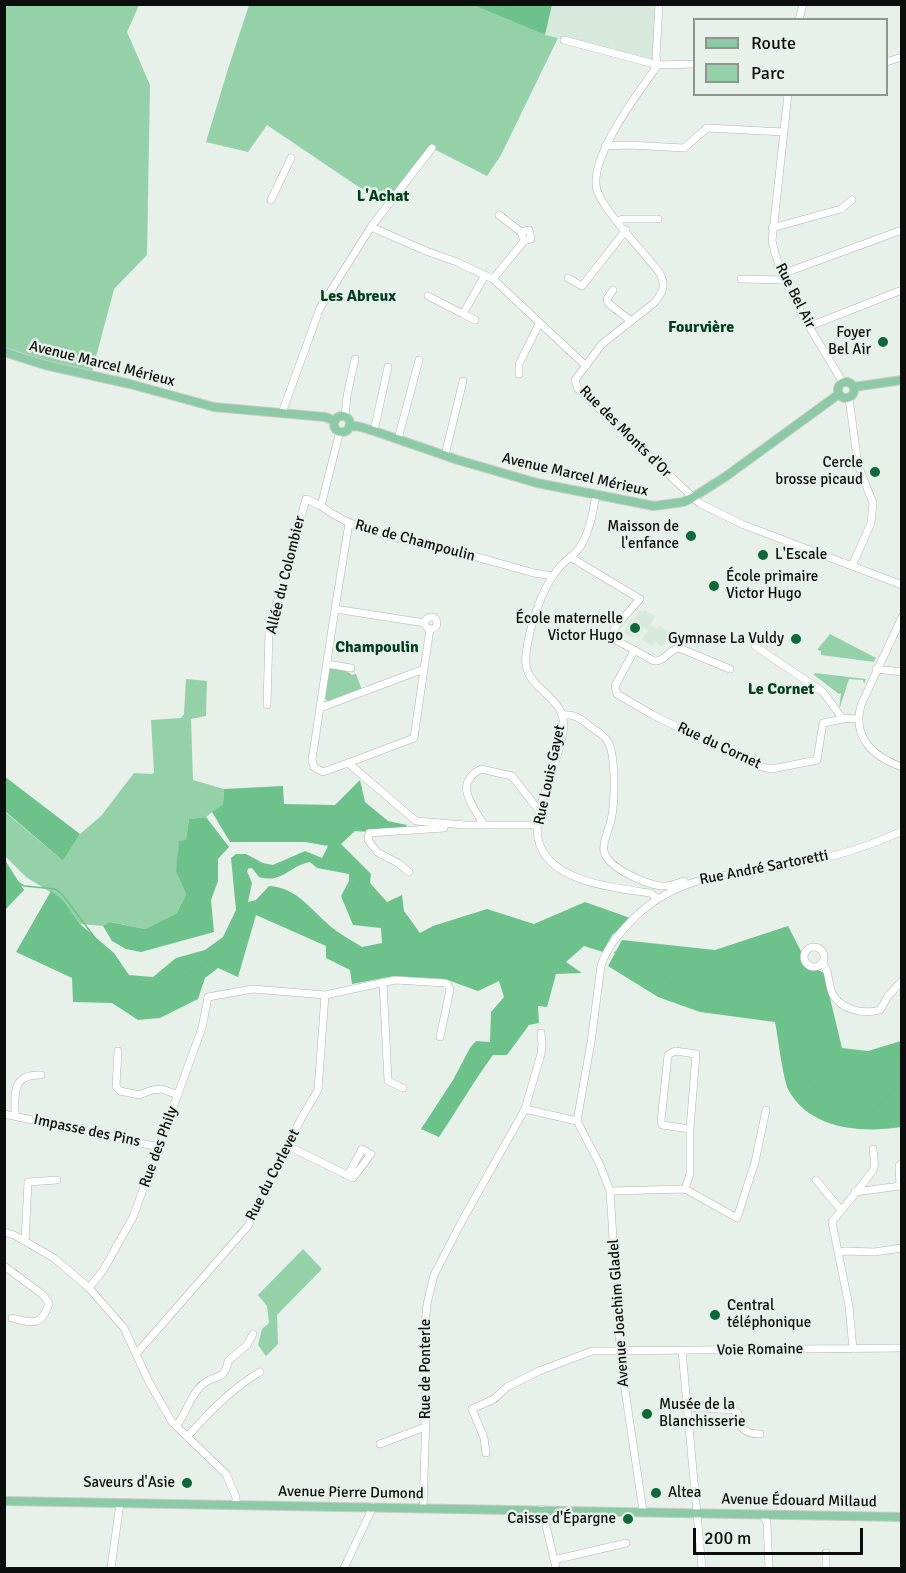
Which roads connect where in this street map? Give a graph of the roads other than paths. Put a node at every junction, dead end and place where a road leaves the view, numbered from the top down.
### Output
1 (659, 4) edge
2 (564, 40) dead end
3 (693, 64) edge
4 (658, 65) junction
5 (788, 96) edge
6 (783, 132) junction
7 (605, 146) junction
8 (432, 148) dead end
9 (291, 158) dead end
10 (271, 200) dead end
11 (852, 200) dead end
12 (499, 215) dead end
13 (658, 219) dead end
14 (618, 221) junction
15 (371, 227) junction
16 (772, 228) junction
17 (626, 230) junction
18 (902, 230) edge
19 (485, 275) junction
20 (784, 277) junction
21 (568, 278) dead end
22 (493, 279) junction
23 (741, 279) dead end
24 (613, 290) dead end
25 (902, 290) edge
26 (428, 296) dead end
27 (463, 314) junction
28 (475, 320) dead end
29 (631, 321) junction
30 (539, 324) junction
31 (810, 326) junction
32 (4, 352) edge
33 (355, 359) dead end
34 (419, 360) dead end
35 (586, 366) junction
36 (388, 367) dead end
37 (519, 374) dead end
38 (902, 380) edge
39 (463, 381) dead end
40 (843, 383) junction
41 (854, 387) junction
42 (839, 394) junction
43 (849, 398) junction
44 (282, 413) junction
45 (345, 417) junction
46 (335, 421) junction
47 (349, 426) junction
48 (374, 430) junction
49 (340, 431) junction
50 (398, 439) junction
51 (445, 455) junction
52 (596, 494) junction
53 (692, 498) junction
54 (321, 506) junction
55 (349, 523) junction
56 (570, 557) junction
57 (852, 566) junction
58 (553, 576) junction
59 (902, 585) edge
60 (335, 609) junction
61 (902, 617) edge
62 (425, 623) junction
63 (430, 629) junction
64 (754, 646) dead end
65 (634, 651) junction
66 (327, 664) junction
67 (351, 668) dead end
68 (424, 669) junction
69 (730, 669) dead end
70 (876, 669) junction
71 (902, 672) edge
72 (267, 705) dead end
73 (320, 708) junction
74 (562, 716) junction
75 (843, 719) junction
76 (857, 719) junction
77 (348, 763) junction
78 (902, 767) edge
79 (540, 812) junction
80 (465, 825) junction
81 (484, 825) junction
82 (538, 825) junction
83 (902, 831) edge
84 (409, 872) dead end
85 (689, 883) junction
86 (657, 898) junction
87 (823, 963) dead end
88 (902, 981) edge
89 (383, 982) junction
90 (325, 995) junction
91 (540, 1033) dead end
92 (440, 1037) dead end
93 (118, 1051) dead end
94 (41, 1075) dead end
95 (403, 1088) dead end
96 (178, 1095) junction
97 (525, 1109) junction
98 (766, 1110) dead end
99 (4, 1113) edge
100 (15, 1116) junction
101 (577, 1121) junction
102 (690, 1129) junction
103 (288, 1146) junction
104 (159, 1147) junction
105 (873, 1149) dead end
106 (902, 1163) edge
107 (348, 1175) dead end
108 (57, 1180) dead end
109 (816, 1180) dead end
110 (685, 1189) junction
111 (610, 1191) junction
112 (855, 1192) junction
113 (841, 1210) junction
114 (4, 1232) edge
115 (25, 1241) junction
116 (902, 1248) edge
117 (838, 1252) junction
118 (4, 1266) edge
119 (89, 1288) junction
120 (12, 1317) dead end
121 (253, 1334) dead end
122 (902, 1348) edge
123 (853, 1349) junction
124 (619, 1351) junction
125 (682, 1351) junction
126 (136, 1354) junction
127 (260, 1372) dead end
128 (687, 1407) junction
129 (176, 1426) junction
130 (425, 1427) junction
131 (760, 1434) dead end
132 (187, 1437) junction
133 (380, 1444) dead end
134 (486, 1453) dead end
135 (4, 1501) edge
136 (120, 1503) junction
137 (236, 1505) junction
138 (373, 1507) junction
139 (423, 1508) junction
140 (542, 1509) junction
141 (642, 1511) junction
142 (696, 1512) junction
143 (763, 1514) junction
144 (774, 1514) junction
145 (902, 1517) edge
146 (767, 1523) junction
147 (627, 1544) dead end
148 (826, 1553) dead end
149 (553, 1557) junction
150 (111, 1569) edge
151 (344, 1569) edge
152 (556, 1569) edge
153 (702, 1569) edge
154 (769, 1569) edge
155 (826, 1569) edge

1 - 4 street
2 - 4 street
3 - 4 street
4 - 7 street, Rue des Monts d'Or
5 - 6 street, Rue Bel Air
6 - 7 street
6 - 16 street, Rue Bel Air
7 - 14 street, Rue des Monts d'Or
8 - 15 street
9 - 10 street
11 - 16 street
12 - 22 street
13 - 14 street
14 - 17 street, Rue des Monts d'Or
15 - 19 street
15 - 44 street
16 - 20 street, Rue Bel Air
17 - 21 street
17 - 29 street, Rue des Monts d'Or
18 - 20 street
19 - 22 street
19 - 27 street
20 - 23 street
20 - 31 street, Rue Bel Air
22 - 30 street
24 - 29 street
25 - 31 street
26 - 27 street
27 - 28 street
29 - 35 street, Rue des Monts d'Or
30 - 35 street
30 - 37 street
31 - 40 street, Rue Bel Air
32 - 44 main road, Avenue Marcel Mérieux
33 - 45 street
34 - 50 street
35 - 53 street, Rue des Monts d'Or
36 - 48 street
38 - 41 main road
39 - 51 street
40 - 41 main road
40 - 42 main road
41 - 43 main road
42 - 43 main road
42 - 53 main road, Avenue Marcel Mérieux
43 - 57 street
44 - 46 main road, Avenue Marcel Mérieux
45 - 46 main road
45 - 47 main road
46 - 49 main road
47 - 48 main road, Avenue Marcel Mérieux
47 - 49 main road
48 - 50 main road, Avenue Marcel Mérieux
49 - 54 street
50 - 51 main road, Avenue Marcel Mérieux
51 - 52 main road, Avenue Marcel Mérieux
52 - 53 main road, Avenue Marcel Mérieux
52 - 56 street, Rue Louis Gayet
53 - 57 street
54 - 55 street, Rue de Champoulin
54 - 72 street, Allée du Colombier
55 - 58 street, Rue de Champoulin
55 - 60 street
56 - 58 street, Rue Louis Gayet
56 - 65 street
57 - 59 street
58 - 74 street, Rue Louis Gayet
60 - 62 street
60 - 66 street
61 - 70 street
62 - 63 street
62 - 63 street
63 - 68 street
64 - 75 street
65 - 69 street
65 - 75 street, Rue du Cornet
66 - 67 street
66 - 73 street
68 - 73 street
68 - 77 street
70 - 71 street
70 - 76 street
73 - 77 street
74 - 79 street, Rue Louis Gayet
74 - 85 street
75 - 76 street
76 - 78 street
77 - 80 street
79 - 81 street
79 - 82 street, Rue Louis Gayet
80 - 81 street
80 - 84 street
81 - 82 street
82 - 86 street, Rue Louis Gayet
83 - 85 street, Rue André Sartoretti
85 - 86 street, Rue André Sartoretti
86 - 101 street, Rue André Sartoretti
87 - 88 street
89 - 90 street
89 - 92 street
89 - 95 street
90 - 96 street, Rue des Phily
90 - 103 street, Rue du Corlevet
91 - 97 street, Rue de Ponterle
93 - 96 street
94 - 100 street, Impasse des Pins
96 - 104 street, Rue des Phily
97 - 101 street
97 - 130 street, Rue de Ponterle
98 - 110 street
99 - 100 street, Impasse des Pins
100 - 104 street, Impasse des Pins
101 - 111 street, Avenue Joachim Gladel
102 - 102 street
102 - 110 street
103 - 107 street
103 - 126 street, Rue du Corlevet
104 - 119 street, Rue des Phily
105 - 112 street
106 - 112 street
108 - 115 street
109 - 113 street
110 - 111 street
111 - 124 street, Avenue Joachim Gladel
112 - 113 street
113 - 117 street
114 - 115 street
115 - 119 street
116 - 117 street
117 - 123 street
118 - 120 street
119 - 126 street
121 - 129 street
122 - 123 street, Voie Romaine
123 - 125 street, Voie Romaine
124 - 125 street, Voie Romaine
124 - 134 street, Voie Romaine
124 - 141 street, Avenue Joachim Gladel
125 - 128 street
126 - 129 street
127 - 132 street
128 - 131 street
128 - 142 street
129 - 132 street
130 - 133 street
130 - 139 street, Rue de Ponterle
132 - 137 street
135 - 136 main road, Avenue Pierre Dumond
136 - 137 main road, Avenue Pierre Dumond
136 - 150 street
137 - 138 main road, Avenue Pierre Dumond
138 - 139 main road, Avenue Pierre Dumond
138 - 151 street
139 - 140 main road, Avenue Pierre Dumond
140 - 141 main road, Avenue Pierre Dumond
140 - 149 street
141 - 142 main road, Avenue Pierre Dumond
142 - 143 main road, Avenue Édouard Millaud
142 - 153 street
143 - 144 main road, Avenue Édouard Millaud
143 - 146 street
144 - 145 main road, Avenue Édouard Millaud
144 - 146 street
146 - 154 street
147 - 149 street
148 - 155 street
149 - 152 street

